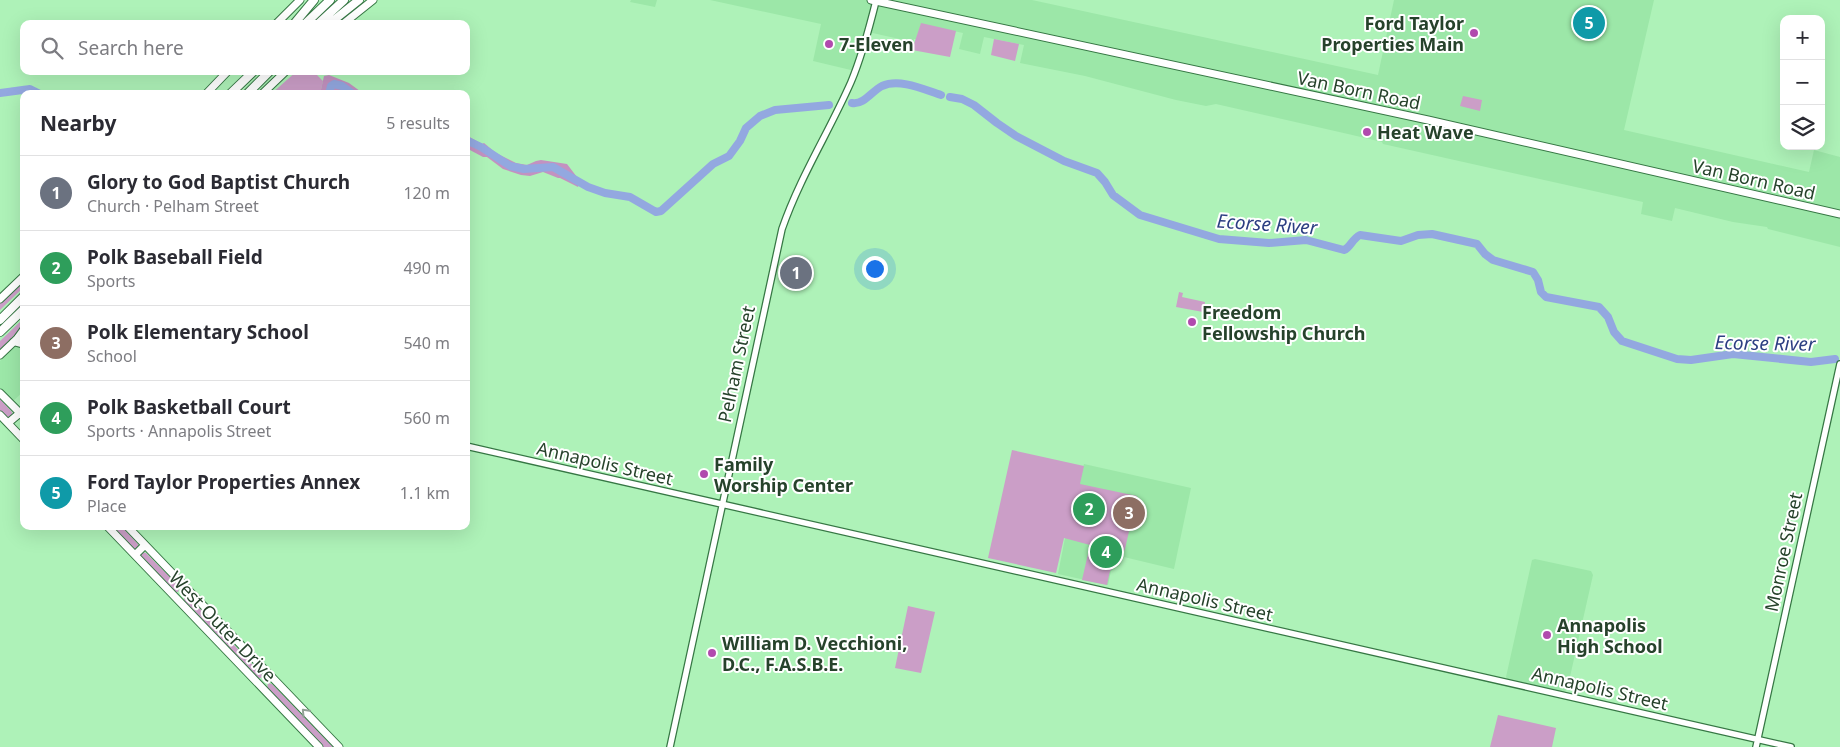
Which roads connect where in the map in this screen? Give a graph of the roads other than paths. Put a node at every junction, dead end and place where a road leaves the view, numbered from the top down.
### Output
1 (300, 0) edge
2 (314, 0) edge
3 (330, 0) edge
4 (344, 0) edge
5 (359, 0) edge
6 (373, 0) edge
7 (874, 0) edge
8 (280, 20) edge
9 (297, 20) edge
10 (309, 20) edge
11 (322, 20) edge
12 (334, 20) edge
13 (348, 20) edge
14 (224, 75) edge
15 (247, 75) edge
16 (250, 75) edge
17 (266, 75) edge
18 (282, 75) edge
19 (237, 88) junction
20 (210, 90) edge
21 (235, 90) edge
22 (251, 90) edge
23 (266, 90) edge
24 (1840, 214) edge
25 (20, 280) edge
26 (0, 299) edge
27 (20, 300) edge
28 (20, 313) edge
29 (0, 320) edge
30 (0, 332) edge
31 (20, 335) edge
32 (0, 356) edge
33 (1840, 365) edge
34 (0, 392) edge
35 (20, 413) edge
36 (0, 415) edge
37 (20, 416) edge
38 (8, 423) junction
39 (20, 436) edge
40 (470, 447) edge
41 (721, 505) junction
42 (110, 530) edge
43 (132, 530) edge
44 (145, 545) junction
45 (134, 555) junction
46 (1757, 739) junction
47 (318, 747) edge
48 (339, 747) edge
49 (670, 747) edge
50 (1756, 747) edge
51 (1791, 747) edge

1 - 8 main road
2 - 9 highway
3 - 10 highway
4 - 11 highway
5 - 12 highway
6 - 13 main road
7 - 24 main road, Van Born Road
7 - 41 street, Pelham Street
14 - 20 main road
15 - 19 highway
16 - 19 highway
17 - 22 highway
18 - 23 main road
19 - 21 highway
25 - 26 main road
27 - 29 highway
28 - 30 highway
31 - 32 main road
33 - 46 street, Monroe Street
34 - 35 main road
36 - 38 main road
37 - 38 main road
38 - 39 main road
40 - 41 street, Annapolis Street
41 - 46 street, Annapolis Street
41 - 49 street, Pelham Street
42 - 45 main road, West Outer Drive
43 - 44 main road, West Outer Drive
44 - 45 main road
48 -> 44 main road, West Outer Drive
45 - 47 main road, West Outer Drive
46 - 50 street, Monroe Street
46 - 51 street, Annapolis Street

